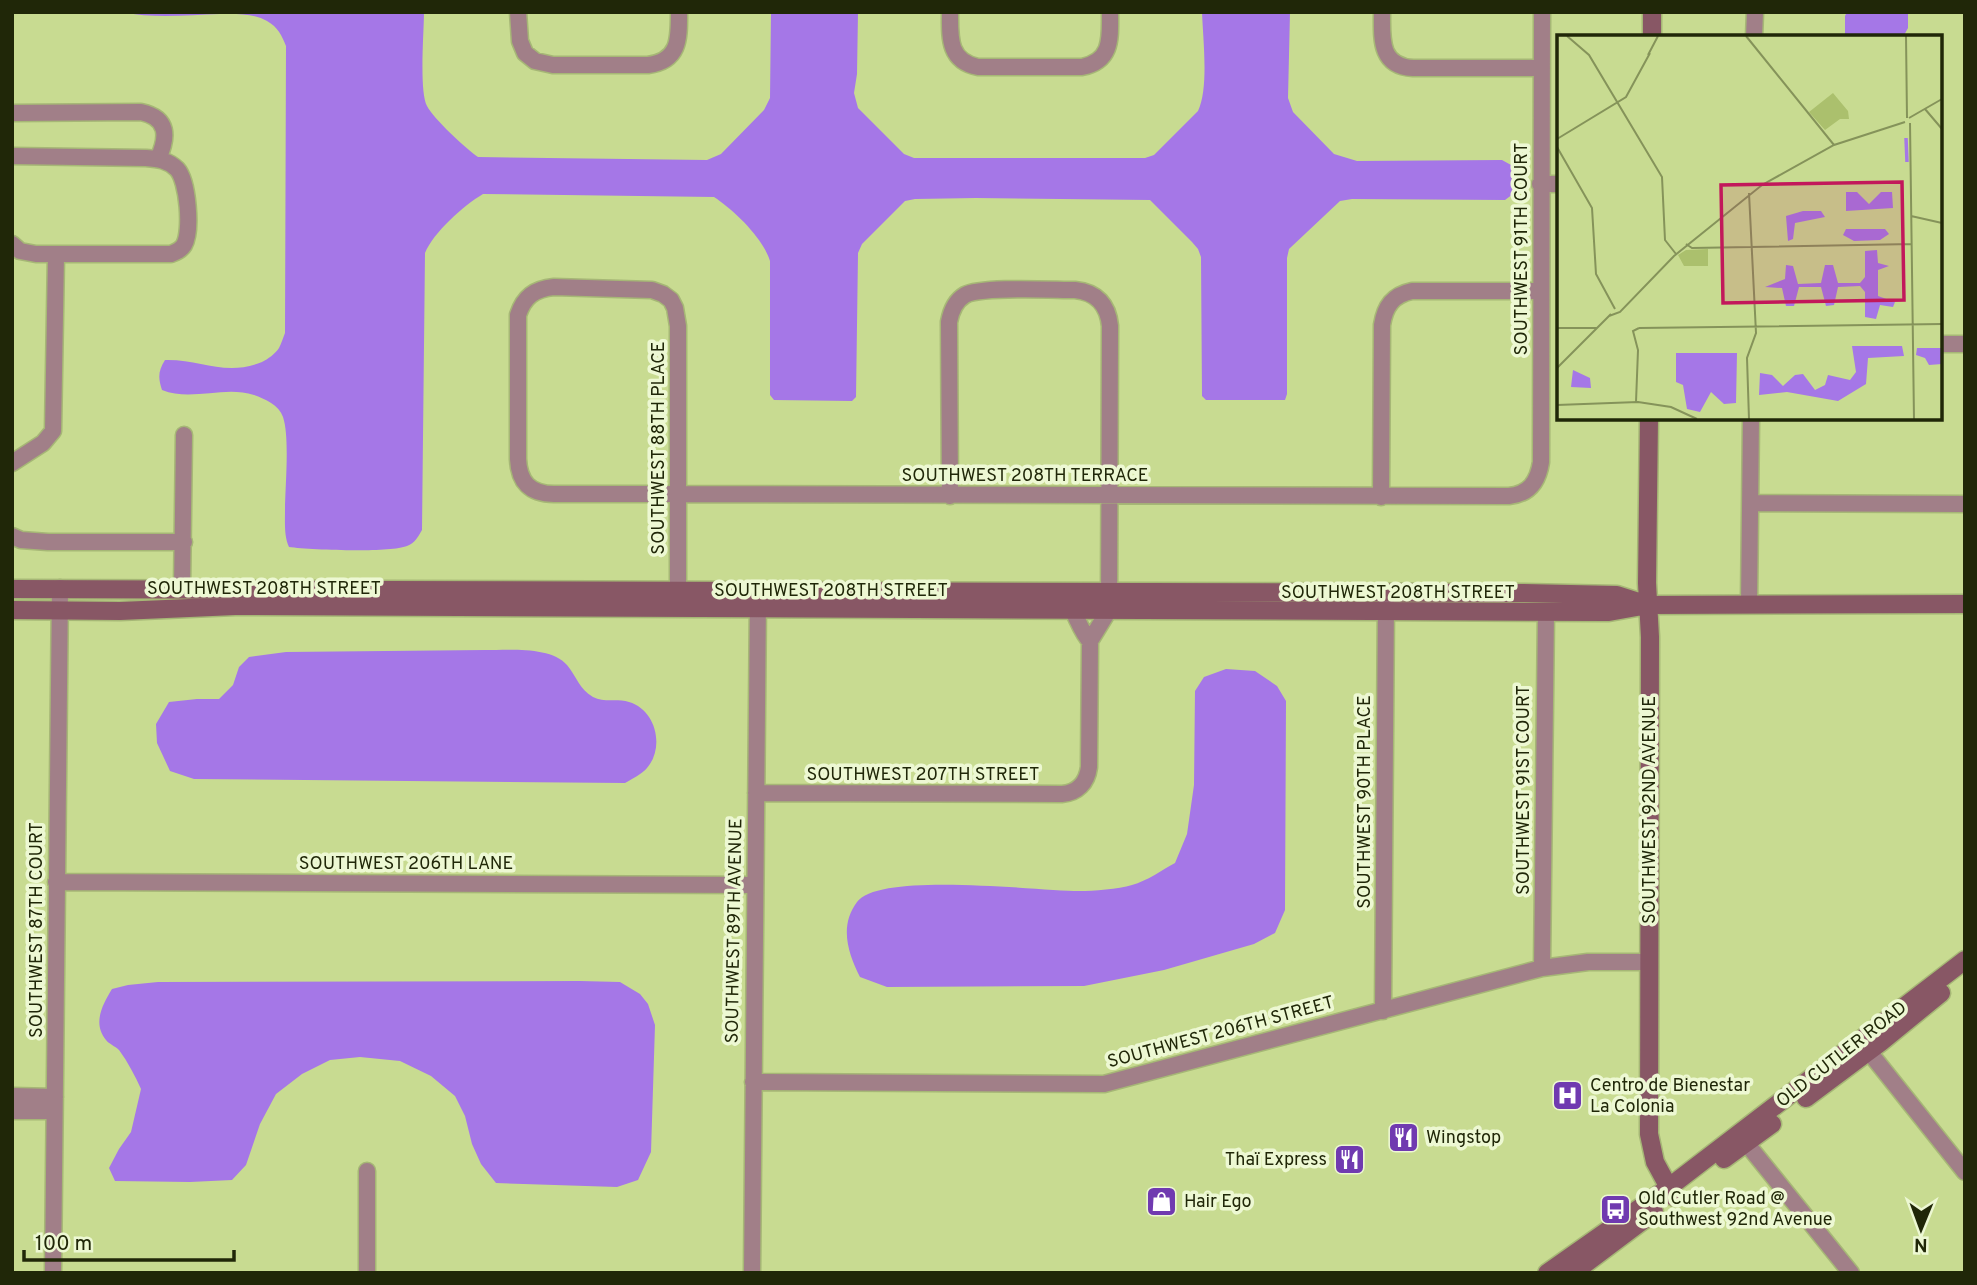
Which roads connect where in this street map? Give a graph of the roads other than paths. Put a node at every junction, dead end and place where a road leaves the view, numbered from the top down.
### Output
1 (518, 12) edge
2 (679, 12) edge
3 (950, 12) edge
4 (1110, 12) edge
5 (1382, 12) edge
6 (1542, 12) edge
7 (1652, 12) edge
8 (1755, 12) edge
9 (1652, 35) edge
10 (1754, 35) edge
11 (1542, 68) junction
12 (12, 113) edge
13 (12, 156) edge
14 (158, 159) junction
15 (1540, 184) junction
16 (1557, 184) edge
17 (12, 244) edge
18 (56, 255) junction
19 (1540, 291) junction
20 (1942, 344) edge
21 (1965, 344) edge
22 (1649, 420) edge
23 (1751, 420) edge
24 (184, 435) dead end
25 (12, 463) edge
26 (521, 477) joint
27 (1533, 485) joint
28 (677, 494) junction
29 (1109, 495) junction
30 (950, 496) junction
31 (1381, 496) junction
32 (1751, 503) junction
33 (1965, 504) edge
34 (12, 536) edge
35 (184, 542) junction
36 (12, 589) edge
37 (60, 589) junction
38 (183, 589) junction
39 (678, 599) junction
40 (758, 599) junction
41 (1109, 601) junction
42 (1386, 602) junction
43 (1965, 604) edge
44 (1648, 605) junction
45 (1749, 605) junction
46 (1072, 609) junction
47 (12, 610) edge
48 (59, 610) junction
49 (1545, 612) junction
50 (1090, 641) junction
51 (756, 793) junction
52 (56, 882) junction
53 (755, 885) junction
54 (1965, 960) edge
55 (1649, 962) junction
56 (1542, 968) junction
57 (1965, 974) edge
58 (1383, 1011) junction
59 (1864, 1046) junction
60 (753, 1083) junction
61 (12, 1096) edge
62 (55, 1104) junction
63 (12, 1111) edge
64 (1747, 1143) junction
65 (368, 1171) dead end
66 (1965, 1172) edge
67 (1671, 1192) junction
68 (53, 1273) edge
69 (367, 1273) edge
70 (752, 1273) edge
71 (1547, 1273) edge
72 (1573, 1273) edge
73 (1851, 1273) edge

1 - 2 street
3 - 4 street
5 - 11 street
6 - 11 street, SOUTHWEST 91TH COURT
7 - 9 street
8 - 10 street
11 - 15 street, SOUTHWEST 91TH COURT
12 - 14 street
13 - 14 street
14 - 18 street
15 - 16 street
15 - 19 street, SOUTHWEST 91TH COURT
17 - 18 street
18 - 25 street
19 - 27 street, SOUTHWEST 91TH COURT
19 - 31 street
20 - 21 street
22 - 44 street, SOUTHWEST 92ND AVENUE
23 - 32 street
24 - 35 street
26 - 28 street, SOUTHWEST 208TH TERRACE
26 - 28 street, SOUTHWEST 88TH PLACE
27 - 31 street, SOUTHWEST 208TH TERRACE
28 - 30 street, SOUTHWEST 208TH TERRACE
28 - 39 street, SOUTHWEST 88TH PLACE
29 - 30 street, SOUTHWEST 208TH TERRACE
29 - 30 street
29 - 31 street, SOUTHWEST 208TH TERRACE
29 - 41 street
32 - 33 street
32 - 45 street
34 - 35 street
35 - 38 street
36 - 37 street, SOUTHWEST 208TH STREET
37 - 38 street, SOUTHWEST 208TH STREET
37 - 48 street, SOUTHWEST 87TH COURT
38 - 39 street, SOUTHWEST 208TH STREET
39 - 40 street, SOUTHWEST 208TH STREET
39 - 48 street, SOUTHWEST 208TH STREET
40 - 41 street, SOUTHWEST 208TH STREET
40 - 46 street, SOUTHWEST 208TH STREET
40 - 51 street, SOUTHWEST 89TH AVENUE
41 - 42 street, SOUTHWEST 208TH STREET
41 - 46 street, SOUTHWEST 208TH STREET
41 - 50 street
42 - 44 street, SOUTHWEST 208TH STREET
42 - 49 street, SOUTHWEST 208TH STREET
42 - 58 street, SOUTHWEST 90TH PLACE
43 - 45 street, SOUTHWEST 208TH STREET
44 - 45 street, SOUTHWEST 208TH STREET
44 - 49 street, SOUTHWEST 208TH STREET
44 - 55 street, SOUTHWEST 92ND AVENUE
46 - 50 street
47 - 48 street, SOUTHWEST 208TH STREET
48 - 52 street, SOUTHWEST 87TH COURT
49 - 56 street, SOUTHWEST 91ST COURT
50 - 51 street, SOUTHWEST 207TH STREET
51 - 53 street, SOUTHWEST 89TH AVENUE
52 - 53 street, SOUTHWEST 206TH LANE
52 - 62 street, SOUTHWEST 87TH COURT
53 - 60 street, SOUTHWEST 89TH AVENUE
54 - 59 street, OLD CUTLER ROAD
55 - 56 street, SOUTHWEST 206TH STREET
55 - 67 street, SOUTHWEST 92ND AVENUE
56 - 58 street, SOUTHWEST 206TH STREET
57 - 59 street, OLD CUTLER ROAD
58 - 60 street, SOUTHWEST 206TH STREET
59 - 64 street, OLD CUTLER ROAD
59 - 66 street
59 - 67 street, OLD CUTLER ROAD
60 - 70 street, SOUTHWEST 89TH AVENUE
61 - 62 street
62 - 63 street
62 - 68 street, SOUTHWEST 87TH COURT
64 - 67 street, OLD CUTLER ROAD
64 - 73 street
65 - 69 street
67 - 71 street, OLD CUTLER ROAD
67 - 72 street, OLD CUTLER ROAD

